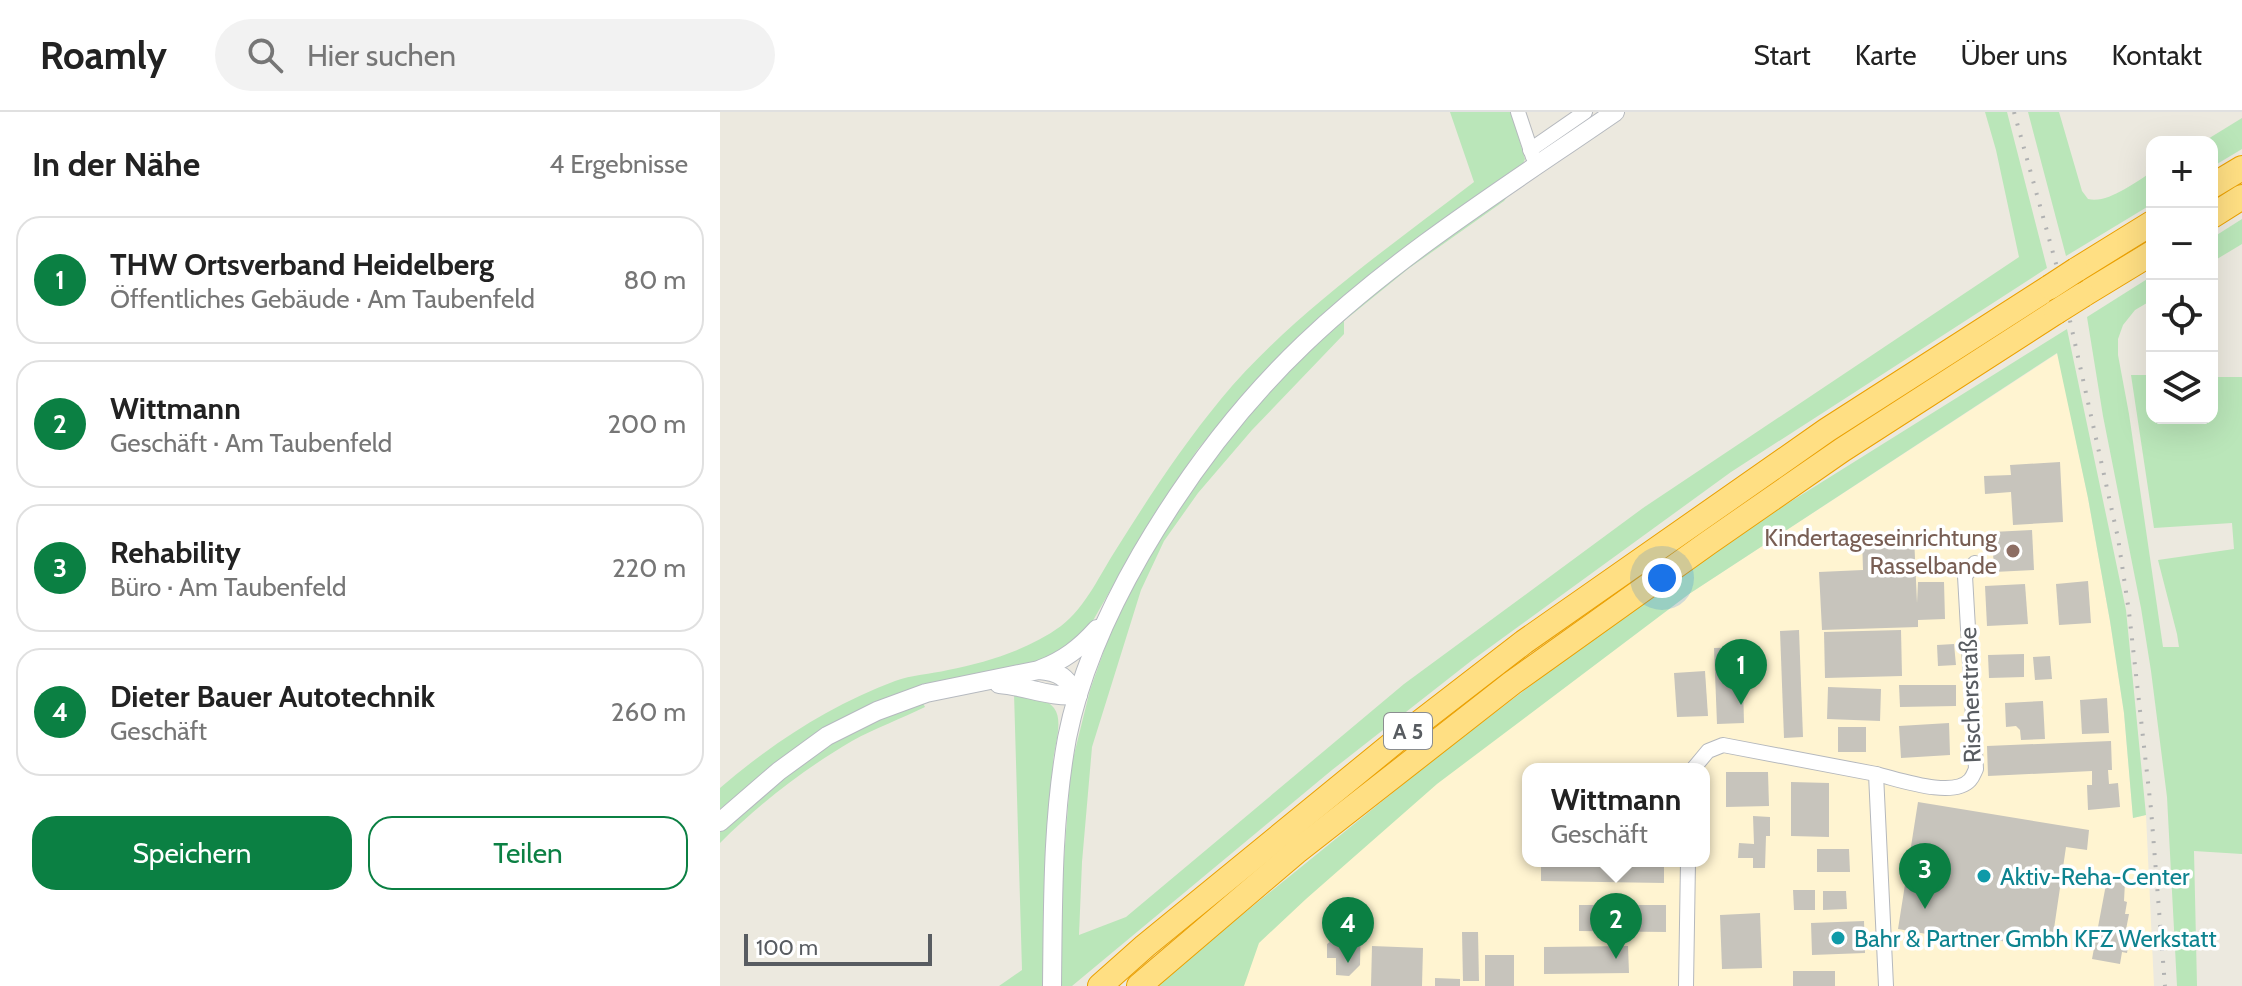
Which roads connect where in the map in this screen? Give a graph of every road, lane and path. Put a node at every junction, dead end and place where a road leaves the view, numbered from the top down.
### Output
1 (1518, 112) edge
2 (1585, 112) edge
3 (1615, 112) edge
4 (1533, 158) junction
5 (2242, 168) edge
6 (2218, 182) edge
7 (2242, 197) edge
8 (2218, 212) edge
9 (2146, 227) edge
10 (2146, 257) edge
11 (1975, 563) dead end
12 (1107, 618) junction
13 (1039, 670) junction
14 (980, 682) junction
15 (1041, 693) junction
16 (1078, 695) junction
17 (1067, 739) junction
18 (1698, 763) edge
19 (1876, 774) junction
20 (720, 822) edge
21 (1688, 867) edge
22 (1052, 986) edge
23 (1100, 986) edge
24 (1139, 986) edge
25 (1686, 986) edge
26 (1886, 986) edge

1 - 4 street
2 - 4 street
3 - 4 main road
4 - 12 main road
5 - 6 highway
7 - 8 highway
9 - 23 highway, A 5, bridge
10 - 24 highway, A 5, bridge
11 - 19 street, Rischerstraße
12 - 13 main road
12 - 16 main road
13 - 14 main road
13 - 16 main road
14 - 15 main road
14 - 20 main road
15 - 16 main road
15 - 17 main road
16 - 17 main road
17 - 22 main road
18 - 19 street
19 - 26 street
21 - 25 street

